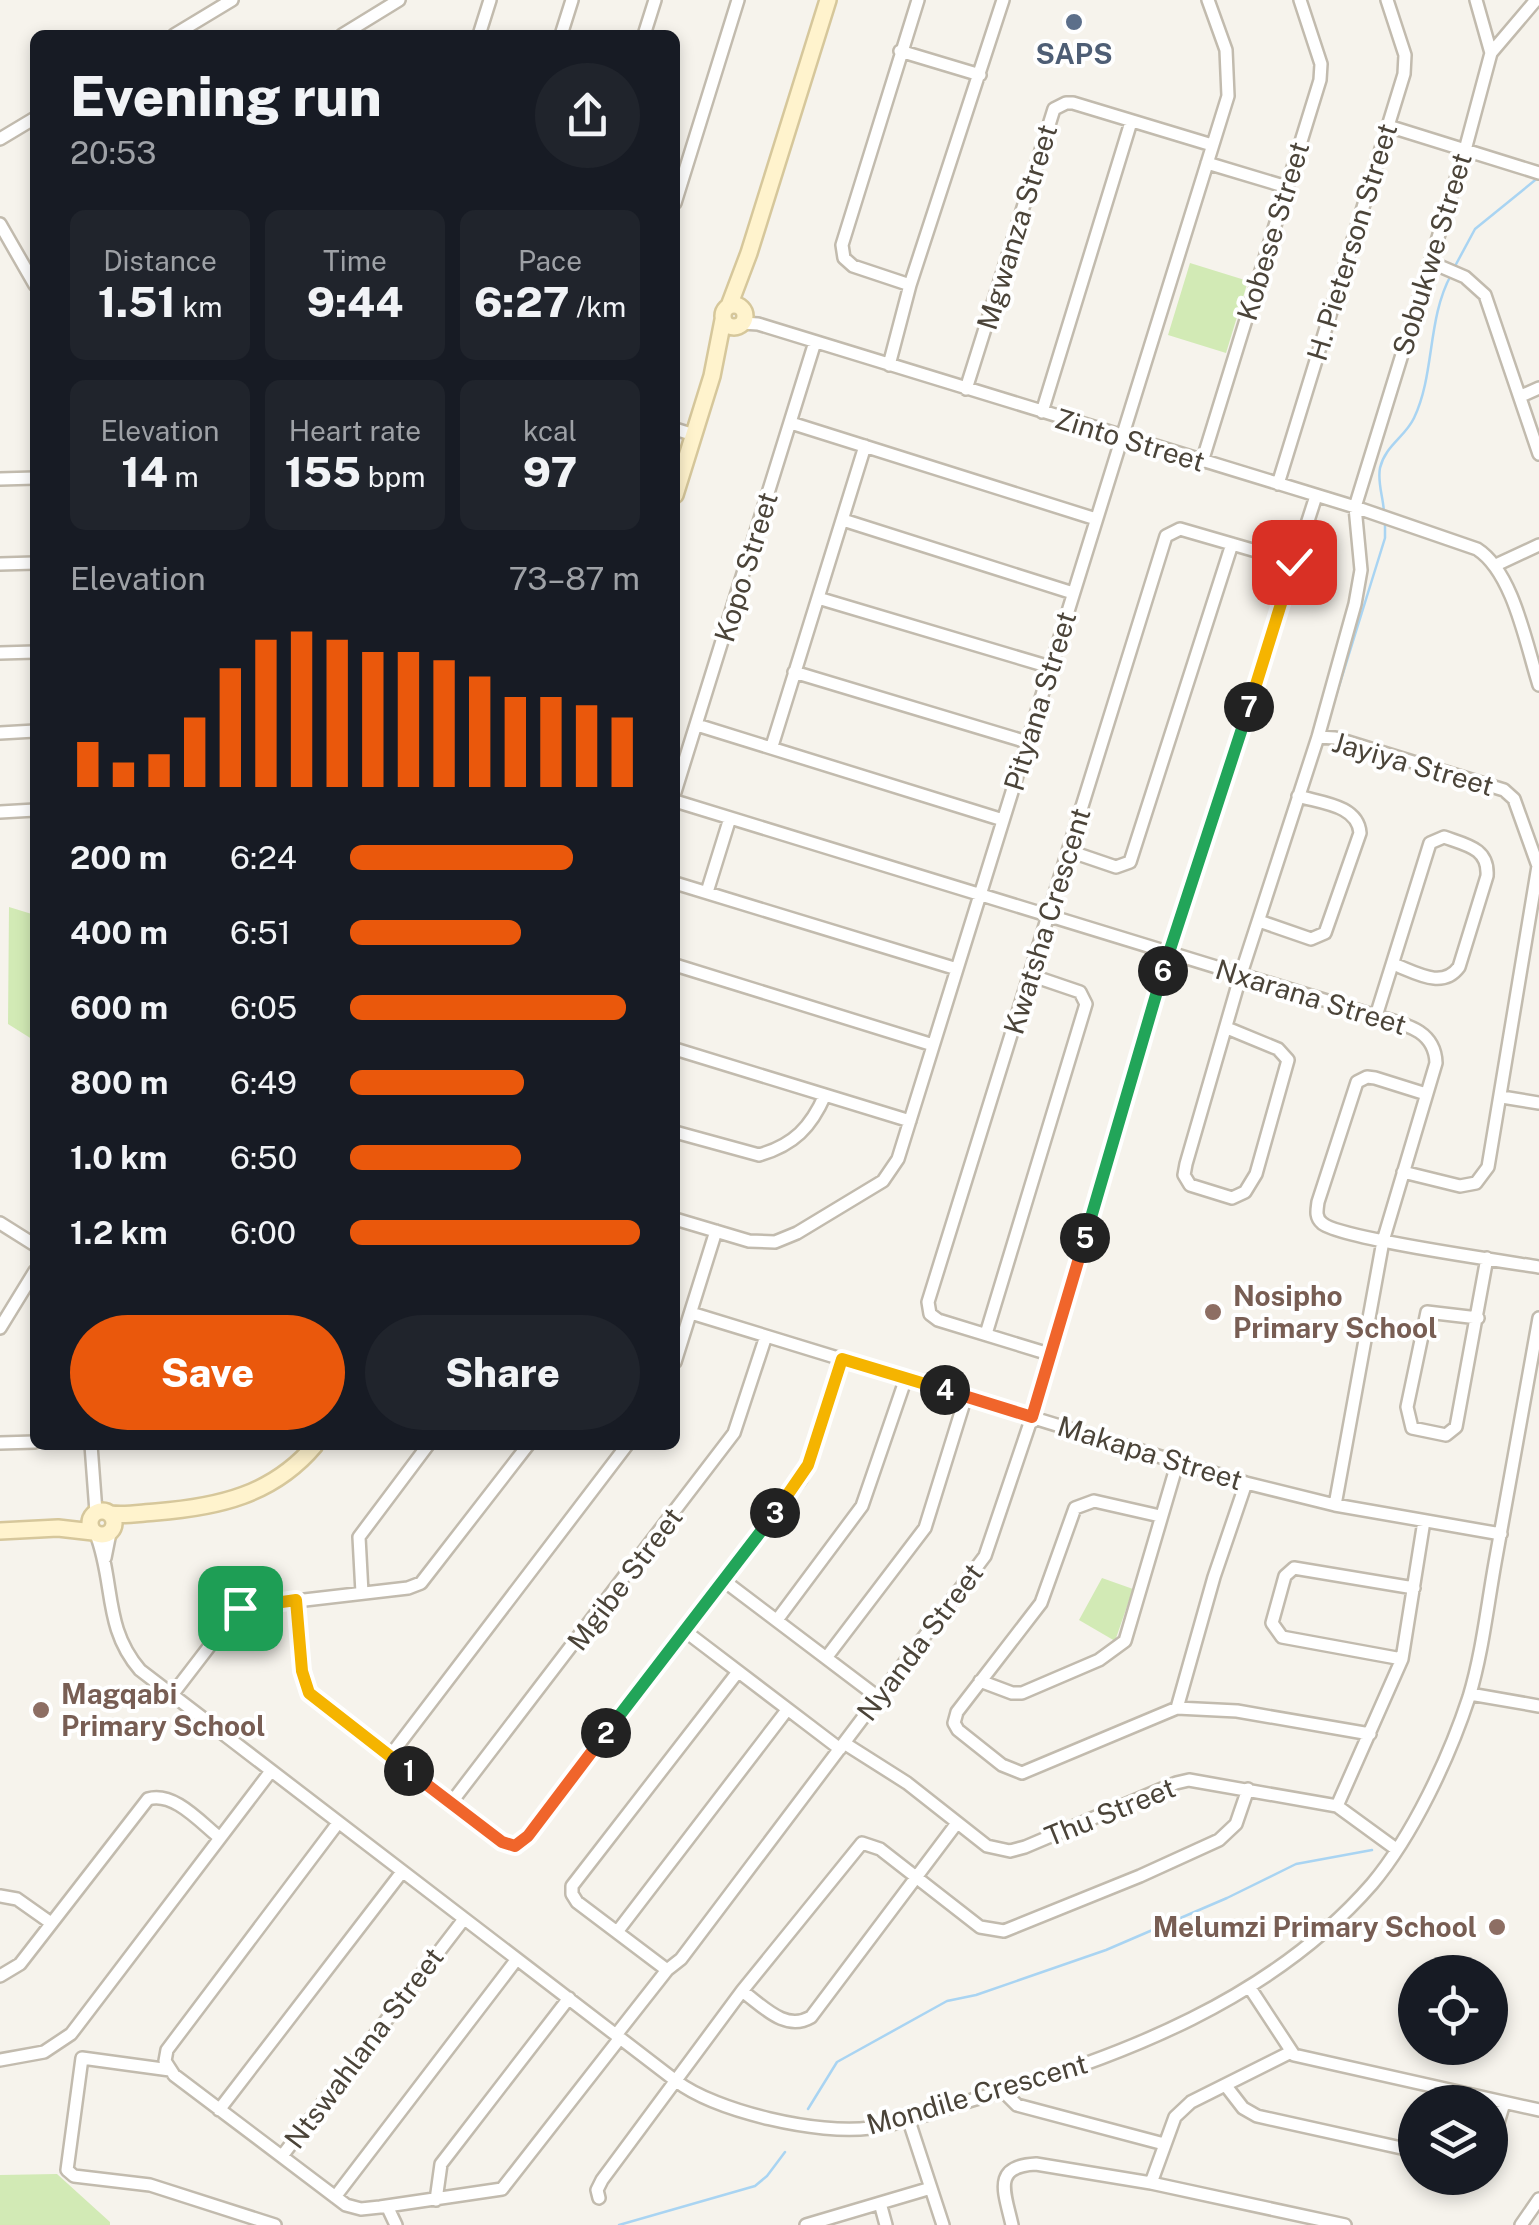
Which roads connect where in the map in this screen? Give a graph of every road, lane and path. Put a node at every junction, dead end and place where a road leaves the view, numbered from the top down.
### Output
1 (232, 0) edge
2 (399, 0) edge
3 (490, 0) edge
4 (572, 0) edge
5 (654, 0) edge
6 (738, 0) edge
7 (828, 0) edge
8 (918, 0) edge
9 (1003, 0) edge
10 (1208, 0) edge
11 (1300, 0) edge
12 (1387, 0) edge
13 (1476, 0) edge
14 (1536, 0) edge
15 (182, 30) edge
16 (357, 30) edge
17 (481, 30) edge
18 (563, 30) edge
19 (645, 30) edge
20 (900, 51) junction
21 (1491, 53) junction
22 (980, 75) junction
23 (1131, 122) junction
24 (30, 124) edge
25 (1388, 126) junction
26 (0, 139) edge
27 (1212, 145) junction
28 (1465, 150) junction
29 (1207, 163) junction
30 (1539, 173) edge
31 (680, 187) edge
32 (1286, 187) junction
33 (0, 224) edge
34 (1430, 262) junction
35 (30, 275) edge
36 (910, 286) junction
37 (739, 318) junction
38 (815, 342) junction
39 (889, 365) junction
40 (1539, 388) edge
41 (966, 389) junction
42 (1521, 396) junction
43 (1042, 412) junction
44 (791, 423) junction
45 (680, 431) edge
46 (694, 435) junction
47 (1123, 438) junction
48 (865, 446) junction
49 (1539, 454) edge
50 (1202, 462) junction
51 (0, 478) edge
52 (30, 478) edge
53 (680, 479) edge
54 (1278, 484) junction
55 (1316, 496) junction
56 (1355, 507) junction
57 (1096, 519) junction
58 (843, 520) junction
59 (1232, 544) junction
60 (1539, 545) edge
61 (1294, 562) junction
62 (30, 563) edge
63 (0, 564) edge
64 (1496, 565) junction
65 (1073, 593) junction
66 (818, 598) junction
67 (30, 652) edge
68 (0, 653) edge
69 (1050, 667) junction
70 (794, 672) junction
71 (1539, 685) edge
72 (697, 725) junction
73 (30, 731) edge
74 (0, 733) edge
75 (1318, 737) junction
76 (1027, 742) junction
77 (772, 746) junction
78 (680, 777) edge
79 (1298, 796) junction
80 (680, 802) edge
81 (30, 810) edge
82 (0, 812) edge
83 (730, 818) junction
84 (1003, 820) junction
85 (1069, 851) junction
86 (1539, 866) edge
87 (680, 884) edge
88 (707, 892) junction
89 (980, 896) junction
90 (1048, 916) junction
91 (1258, 921) junction
92 (1169, 952) junction
93 (1393, 964) junction
94 (680, 967) edge
95 (957, 969) junction
96 (1030, 974) junction
97 (1241, 974) junction
98 (1376, 1016) junction
99 (1226, 1028) junction
100 (933, 1045) junction
101 (680, 1051) edge
102 (1426, 1094) junction
103 (825, 1095) junction
104 (1502, 1097) junction
105 (1539, 1103) edge
106 (910, 1121) junction
107 (680, 1133) edge
108 (1404, 1172) junction
109 (680, 1221) edge
110 (0, 1223) edge
111 (716, 1231) junction
112 (30, 1241) edge
113 (1383, 1241) junction
114 (1486, 1258) junction
115 (1539, 1266) edge
116 (30, 1279) edge
117 (691, 1312) junction
118 (1478, 1318) junction
119 (1539, 1318) edge
120 (0, 1328) edge
121 (986, 1334) junction
122 (766, 1336) junction
123 (680, 1346) edge
124 (1050, 1354) junction
125 (842, 1359) junction
126 (906, 1378) junction
127 (966, 1396) junction
128 (1032, 1417) junction
129 (30, 1442) edge
130 (0, 1444) edge
131 (92, 1450) edge
132 (311, 1450) edge
133 (424, 1450) edge
134 (524, 1450) edge
135 (623, 1450) edge
136 (1178, 1460) junction
137 (1246, 1483) junction
138 (1336, 1505) junction
139 (1160, 1516) junction
140 (101, 1520) junction
141 (1424, 1521) junction
142 (0, 1531) edge
143 (1501, 1534) junction
144 (723, 1580) junction
145 (1414, 1588) junction
146 (362, 1593) junction
147 (296, 1600) junction
148 (777, 1620) junction
149 (685, 1631) junction
150 (826, 1658) junction
151 (1402, 1659) junction
152 (737, 1672) junction
153 (980, 1681) junction
154 (1470, 1694) junction
155 (172, 1696) junction
156 (879, 1698) junction
157 (1539, 1706) edge
158 (1177, 1708) junction
159 (786, 1710) junction
160 (1370, 1734) junction
161 (842, 1746) junction
162 (390, 1756) junction
163 (271, 1770) junction
164 (1248, 1789) junction
165 (452, 1804) junction
166 (1337, 1806) junction
167 (957, 1822) junction
168 (338, 1823) junction
169 (220, 1838) junction
170 (1396, 1849) junction
171 (402, 1872) junction
172 (918, 1878) junction
173 (0, 1896) edge
174 (464, 1919) junction
175 (51, 1923) junction
176 (616, 1932) junction
177 (517, 1959) junction
178 (667, 1970) junction
179 (0, 1976) edge
180 (1250, 1988) junction
181 (742, 1991) junction
182 (569, 1998) junction
183 (618, 2037) junction
184 (1291, 2052) junction
185 (0, 2060) edge
186 (170, 2070) junction
187 (676, 2081) junction
188 (1423, 2085) edge
189 (1226, 2086) junction
190 (1003, 2091) junction
191 (1508, 2104) edge
192 (219, 2110) junction
193 (1539, 2110) edge
194 (908, 2118) junction
195 (1164, 2144) junction
196 (1398, 2147) edge
197 (282, 2156) junction
198 (1151, 2183) junction
199 (932, 2188) junction
200 (336, 2197) junction
201 (599, 2198) dead end
202 (1539, 2199) edge
203 (436, 2200) junction
204 (880, 2203) junction
205 (387, 2206) junction
206 (834, 2221) edge
207 (275, 2225) edge
208 (396, 2225) edge
209 (806, 2225) edge
210 (886, 2225) edge
211 (943, 2225) edge
212 (1012, 2225) edge
213 (1344, 2225) edge
214 (1521, 2225) edge

1 - 15 street
2 - 16 street
3 - 17 street
4 - 18 street
5 - 19 street
6 - 31 street
7 - 37 street
8 - 20 street
9 - 22 street
10 - 27 street, Pityana Street
11 - 32 street, Kobese Street
12 - 25 street, H. Pieterson Street
13 - 21 street
14 - 21 street
20 - 22 street
20 - 36 street
21 - 28 street, Sobukwe Street
22 - 36 street
23 - 27 street, Mgwanza Street
23 - 41 street, Mgwanza Street
23 - 43 street
24 - 26 street
25 - 28 street
25 - 54 street, H. Pieterson Street
27 - 29 street, Pityana Street
28 - 30 street
28 - 34 street, Sobukwe Street
29 - 32 street
29 - 47 street, Pityana Street
32 - 50 street, Kobese Street
33 - 35 street
34 - 42 street
34 - 56 street, Sobukwe Street
36 - 39 street
37 - 38 street, Zinto Street
37 - 46 street
38 - 39 street, Zinto Street
38 - 44 street, Kopo Street
39 - 41 street, Zinto Street
40 - 42 street
41 - 43 street, Zinto Street
42 - 49 street
43 - 47 street, Zinto Street
44 - 48 street
44 - 72 street, Kopo Street
45 - 46 street
46 - 53 street
47 - 50 street, Zinto Street
47 - 57 street, Pityana Street
48 - 57 street
48 - 58 street
50 - 54 street, Zinto Street
51 - 52 street
54 - 55 street, Zinto Street
55 - 56 street, Zinto Street
55 - 61 street, Nyanda Street
56 - 64 street, Zinto Street
56 - 75 street, Jayiya Street
57 - 65 street, Pityana Street
58 - 65 street
58 - 66 street
59 - 61 street, Kwatsha Crescent
59 - 85 street
59 - 85 street, Kwatsha Crescent
60 - 64 street
61 - 92 street, Nyanda Street
62 - 63 street
64 - 71 street
65 - 69 street, Pityana Street
66 - 69 street
66 - 70 street
67 - 68 street
69 - 76 street, Pityana Street
70 - 76 street
70 - 77 street
72 - 77 street
72 - 78 street, Kopo Street
73 - 74 street
75 - 79 street, Jayiya Street
75 - 86 street, Jayiya Street
76 - 84 street, Pityana Street
77 - 84 street
79 - 91 street, Jayiya Street
79 - 91 street
80 - 83 street, Nxarana Street
81 - 82 street
83 - 88 street
83 - 89 street, Nxarana Street
84 - 89 street, Pityana Street
85 - 90 street, Kwatsha Crescent
86 - 104 street, Jayiya Street
87 - 88 street
88 - 95 street
89 - 90 street, Nxarana Street
89 - 95 street, Pityana Street
90 - 92 street, Nxarana Street
90 - 96 street, Kwatsha Crescent
91 - 97 street, Jayiya Street
92 - 97 street, Nxarana Street
92 - 124 street, Nyanda Street
93 - 93 street
93 - 98 street
94 - 100 street
95 - 100 street, Pityana Street
96 - 121 street
96 - 121 street, Kwatsha Crescent
97 - 98 street, Nxarana Street
97 - 99 street, Jayiya Street
98 - 102 street, Nxarana Street
99 - 99 street, Jayiya Street
100 - 106 street, Pityana Street
101 - 103 street
102 - 108 street, Nxarana Street
102 - 113 street
103 - 106 street
103 - 107 street
104 - 105 street
104 - 108 street, Jayiya Street
106 - 111 street, Pityana Street
108 - 113 street, Nxarana Street
109 - 111 street, Pityana Street
110 - 112 street
111 - 117 street
113 - 114 street
113 - 138 street, Nxarana Street
114 - 115 street
114 - 118 street
116 - 120 street
117 - 122 street, Makapa Street
117 - 123 street
118 - 118 street
119 - 143 street, Mondile Crescent
121 - 124 street, Kwatsha Crescent
122 - 125 street, Makapa Street
122 - 165 street, Mgibe Street
124 - 128 street, Nyanda Street
125 - 126 street, Makapa Street
125 - 144 street
126 - 127 street, Makapa Street
126 - 148 street
127 - 128 street, Makapa Street
127 - 150 street
128 - 136 street, Makapa Street
128 - 156 street, Nyanda Street
129 - 130 street
131 - 140 street, Mondile Crescent
132 - 140 street
133 - 146 street
134 - 146 street
135 - 162 street
136 - 137 street, Makapa Street
136 - 139 street
137 - 138 street, Makapa Street
137 - 158 street
138 - 141 street, Makapa Street
139 - 153 street
139 - 153 street
140 - 142 street
140 - 155 street, Mondile Crescent
141 - 143 street, Makapa Street
141 - 145 street
143 - 154 street, Mondile Crescent
144 - 148 street
144 - 149 street
145 - 151 street
145 - 151 street
146 - 147 street
147 - 155 street
147 - 162 street
148 - 150 street
149 - 152 street, Thu Street
149 - 165 street
150 - 156 street
151 - 160 street
152 - 159 street, Thu Street
152 - 176 street
153 - 158 street
154 - 157 street
154 - 170 street, Mondile Crescent
155 - 163 street, Mondile Crescent
156 - 161 street, Nyanda Street
158 - 160 street
159 - 161 street, Thu Street
159 - 176 street
160 - 166 street
161 - 167 street, Thu Street
161 - 178 street, Nyanda Street
162 - 165 street
163 - 168 street, Mondile Crescent
163 - 169 street
164 - 166 street, Thu Street
164 - 167 street, Thu Street
164 - 172 street
166 - 170 street, Thu Street
167 - 172 street
168 - 171 street, Mondile Crescent
168 - 186 street
169 - 175 street
169 - 185 street
170 - 180 street, Mondile Crescent
171 - 174 street, Mondile Crescent
171 - 192 street
172 - 181 street
172 - 181 street
173 - 175 street
174 - 177 street, Mondile Crescent
174 - 197 street, Ntswahlana Street
175 - 179 street
176 - 178 street
177 - 182 street, Mondile Crescent
177 - 200 street
178 - 183 street, Nyanda Street
180 - 184 street
180 - 190 street, Mondile Crescent
181 - 187 street
182 - 183 street, Mondile Crescent
182 - 203 street
183 - 187 street, Mondile Crescent
183 - 203 street, Nyanda Street
184 - 188 street
184 - 189 street
186 - 192 street, Ntswahlana Street
186 - 207 street
187 - 194 street, Mondile Crescent
187 - 201 street
189 - 195 street
189 - 196 street
190 - 194 street, Mondile Crescent
190 - 195 street
191 - 193 street
192 - 197 street, Ntswahlana Street
194 - 199 street
195 - 198 street
197 - 200 street
198 - 212 street
198 - 213 street
199 - 204 street
199 - 211 street
200 - 205 street, Nyanda Street
202 - 214 street
203 - 205 street, Nyanda Street
204 - 206 street
204 - 210 street
205 - 208 street
206 - 209 street

